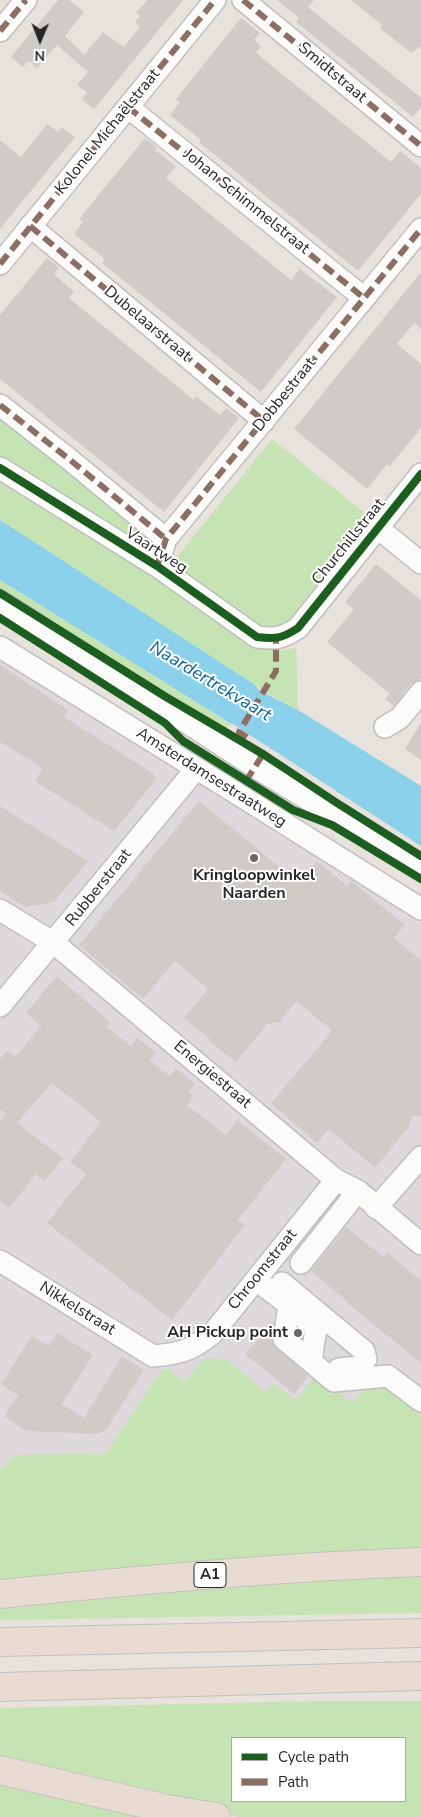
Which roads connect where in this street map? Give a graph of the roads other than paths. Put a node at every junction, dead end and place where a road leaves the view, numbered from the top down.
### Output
1 (26, 0) edge
2 (215, 0) edge
3 (244, 0) edge
4 (0, 31) edge
5 (128, 107) junction
6 (421, 146) edge
7 (30, 226) junction
8 (421, 229) edge
9 (0, 264) edge
10 (364, 298) junction
11 (0, 405) edge
12 (264, 421) junction
13 (0, 468) edge
14 (421, 474) edge
15 (378, 528) junction
16 (166, 540) junction
17 (421, 563) edge
18 (157, 566) junction
19 (0, 601) edge
20 (298, 628) joint
21 (0, 648) edge
22 (421, 692) edge
23 (385, 727) dead end
24 (196, 769) junction
25 (421, 868) edge
26 (421, 909) edge
27 (0, 910) edge
28 (54, 943) junction
29 (0, 1006) edge
30 (421, 1157) edge
31 (336, 1180) junction
32 (358, 1191) junction
33 (376, 1208) junction
34 (421, 1244) edge
35 (0, 1261) edge
36 (301, 1264) dead end
37 (260, 1274) junction
38 (290, 1305) junction
39 (153, 1356) joint
40 (316, 1365) junction
41 (421, 1401) edge
42 (421, 1562) edge
43 (0, 1594) edge
44 (421, 1633) edge
45 (0, 1642) edge
46 (421, 1676) edge
47 (0, 1687) edge
48 (0, 1770) edge
49 (216, 1817) edge

1 - 4 street
2 - 5 street, Kolonel Michaëlstraat
3 - 6 street, Smidtstraat
5 - 7 street, Kolonel Michaëlstraat
5 - 10 street, Johan Schimmelstraat
7 - 9 street, Kolonel Michaëlstraat
7 - 12 street, Dubelaarstraat
8 - 10 street, Dobbestraat
10 - 12 street, Dobbestraat
11 - 16 street, Vaartweg
12 - 16 street, Dobbestraat
13 - 18 street, Vaartweg
14 - 15 street, Churchillstraat
15 - 17 street, Churchillstraat
15 - 20 street, Churchillstraat
16 - 18 street, Dobbestraat
18 - 20 street, Vaartweg
19 - 25 street, Amsterdamsestraatweg
21 - 24 street, Amsterdamsestraatweg
22 - 23 street
24 - 26 street, Amsterdamsestraatweg
24 - 28 street, Rubberstraat
27 - 28 street, Energiestraat
28 - 29 street, Rubberstraat
28 - 31 street, Energiestraat
30 - 33 street
31 - 32 street, Energiestraat
31 - 37 street, Chroomstraat
32 - 33 street, Energiestraat
32 - 36 street
33 - 34 street, Energiestraat
35 - 39 street, Nikkelstraat
37 - 38 street
37 - 39 street, Chroomstraat
37 - 40 street
38 - 40 street
38 - 40 street
40 - 41 street
42 - 43 highway, A1
44 - 45 highway
46 - 47 highway
48 - 49 highway

